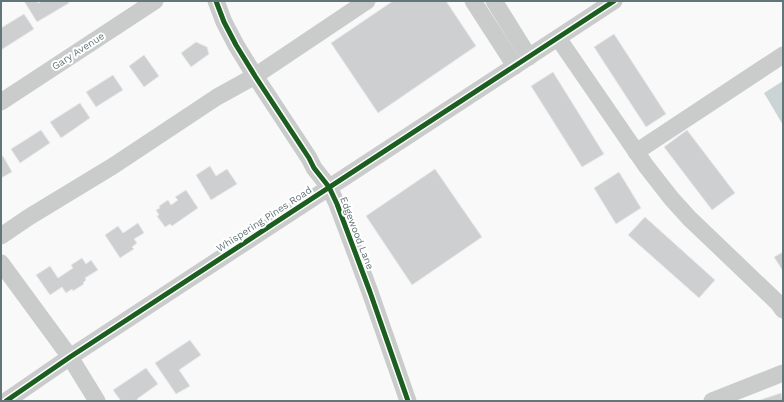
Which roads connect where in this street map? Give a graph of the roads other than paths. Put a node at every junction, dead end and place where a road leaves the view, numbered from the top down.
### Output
1 (155, 1) edge
2 (216, 1) edge
3 (367, 1) edge
4 (473, 1) edge
5 (494, 1) edge
6 (614, 1) edge
7 (558, 38) junction
8 (783, 55) edge
9 (522, 61) junction
10 (255, 76) junction
11 (1, 102) edge
12 (636, 152) junction
13 (329, 187) junction
14 (1, 236) edge
15 (1, 263) edge
16 (783, 310) edge
17 (70, 357) junction
18 (783, 373) edge
19 (6, 401) edge
20 (97, 401) edge
21 (408, 401) edge
22 (712, 401) edge

1 - 11 street, Gary Avenue
2 - 10 street, Edgewood Lane
3 - 10 street
4 - 9 street
5 - 9 street
6 - 7 street, Whispering Pines Road
7 - 9 street, Whispering Pines Road
7 - 12 street
8 - 12 street
9 - 13 street, Whispering Pines Road
10 - 13 street, Edgewood Lane
10 - 14 street
12 - 16 street
13 - 17 street, Whispering Pines Road
13 - 21 street, Edgewood Lane
15 - 17 street
17 - 19 street, Whispering Pines Road
17 - 20 street
18 - 22 street

